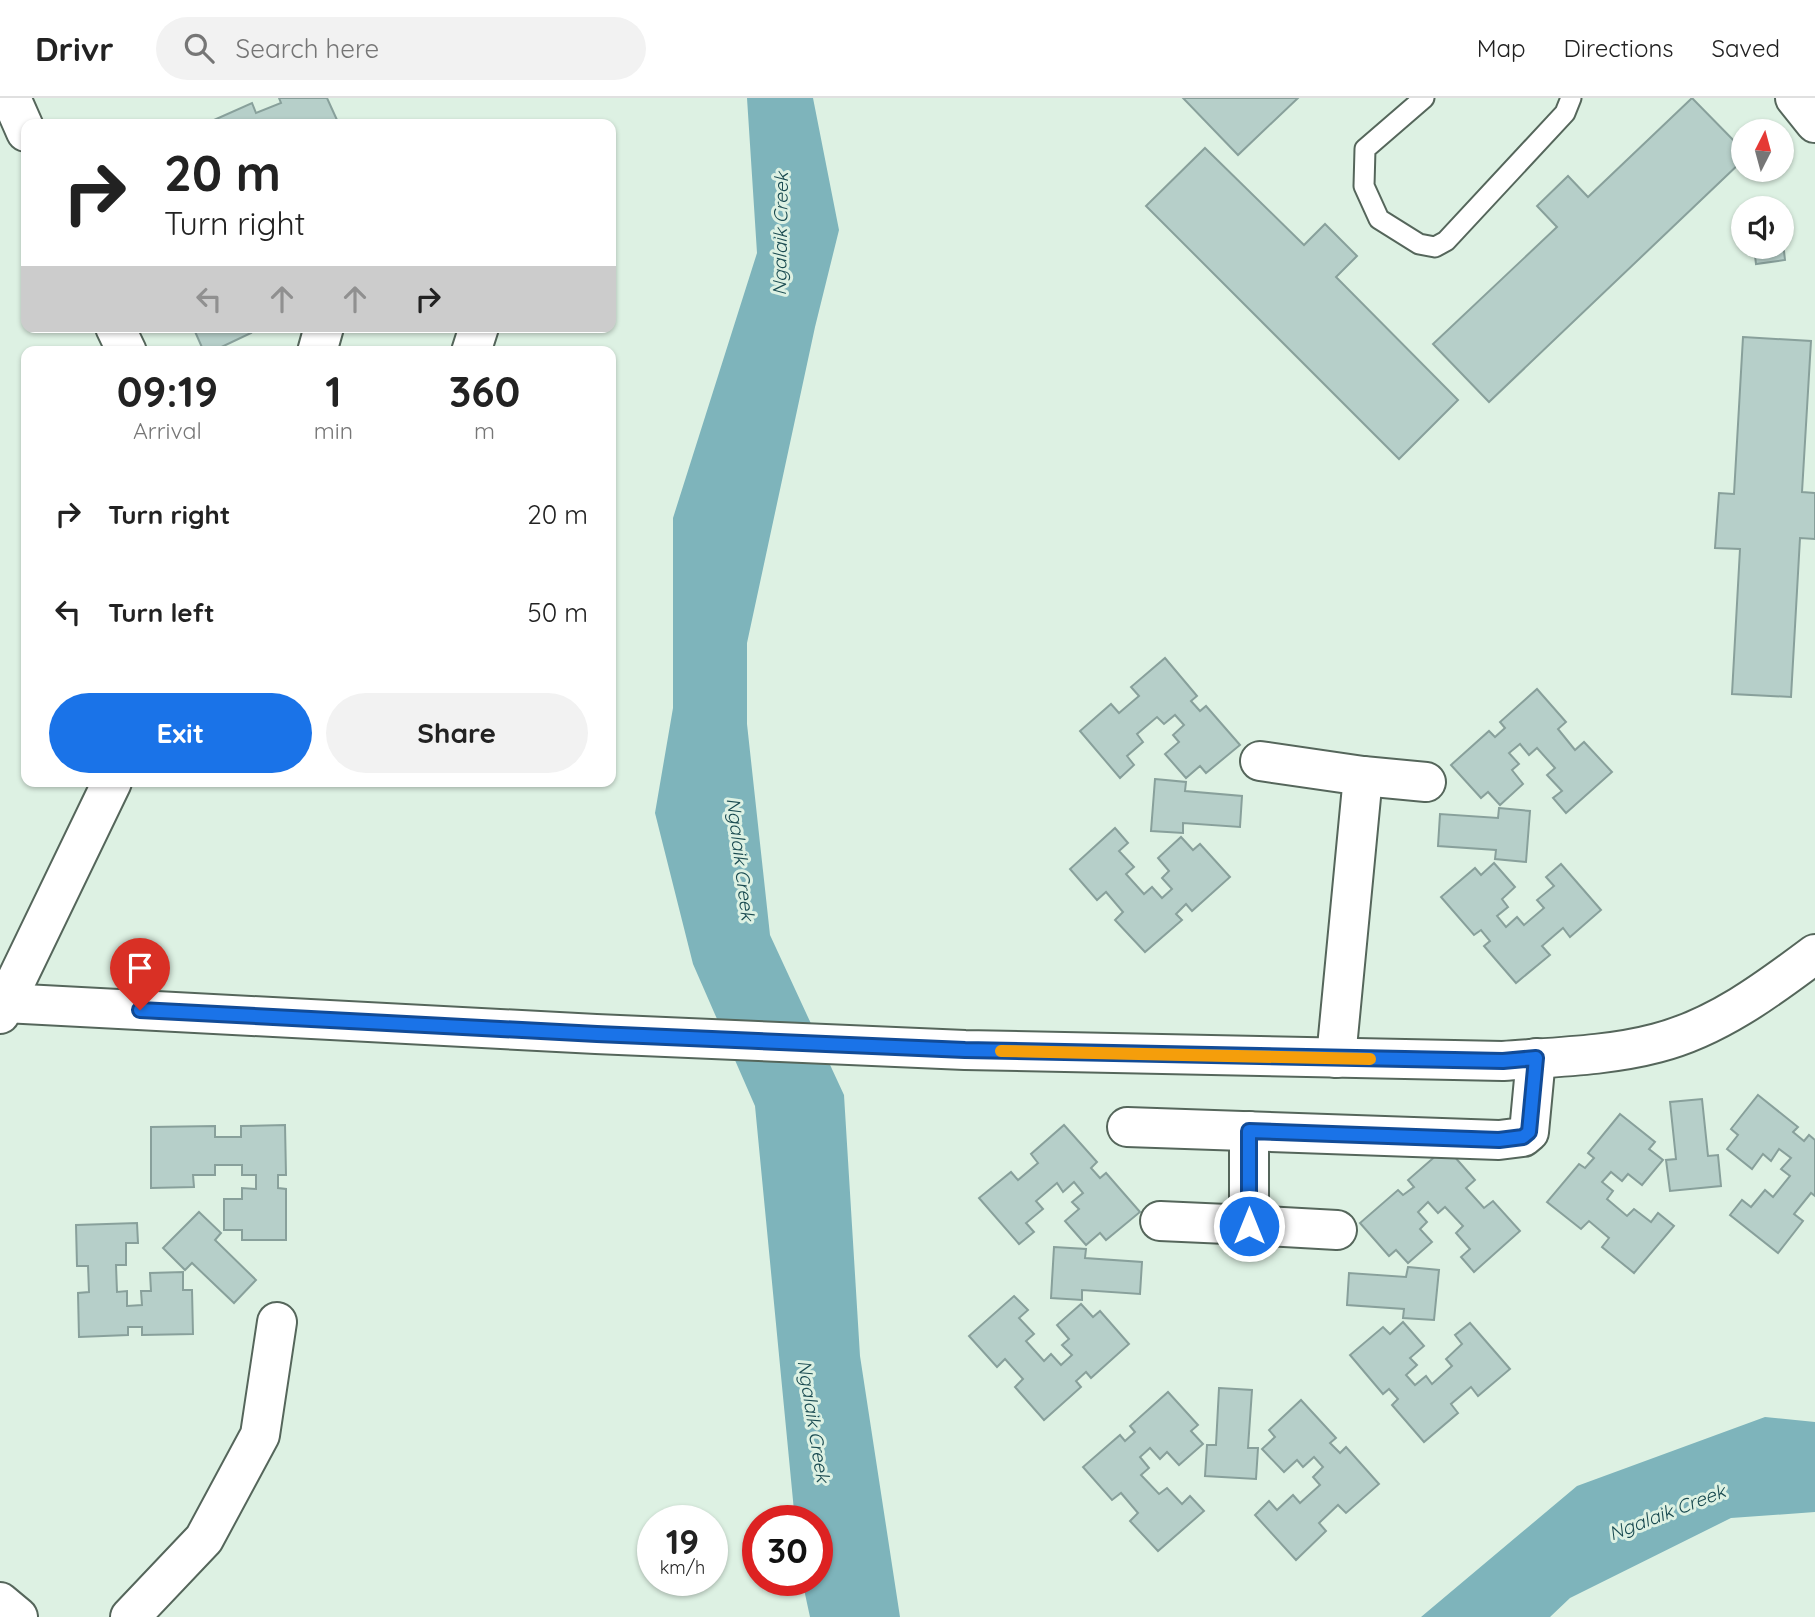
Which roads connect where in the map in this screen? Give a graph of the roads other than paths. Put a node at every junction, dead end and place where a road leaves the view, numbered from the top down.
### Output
1 (11, 98) edge
2 (1424, 98) edge
3 (1571, 98) edge
4 (1795, 98) edge
5 (21, 121) edge
6 (1815, 123) edge
7 (1260, 761) dead end
8 (1363, 776) junction
9 (1426, 782) dead end
10 (110, 787) edge
11 (1815, 954) edge
12 (3, 1009) edge
13 (1336, 1058) junction
14 (1536, 1058) junction
15 (1127, 1127) dead end
16 (1249, 1131) junction
17 (1160, 1221) dead end
18 (1249, 1226) junction
19 (1337, 1230) dead end
20 (277, 1322) dead end
21 (0, 1602) edge
22 (18, 1617) edge
23 (130, 1617) edge

1 - 5 street
2 - 3 lane
4 - 6 street
7 - 8 street
8 - 9 street
8 - 13 street
10 - 12 street
11 - 14 street
12 - 13 street
13 - 14 street
14 - 16 street
15 - 16 street
16 - 18 street
17 - 18 street
18 - 19 street
20 - 23 street
21 - 22 street

